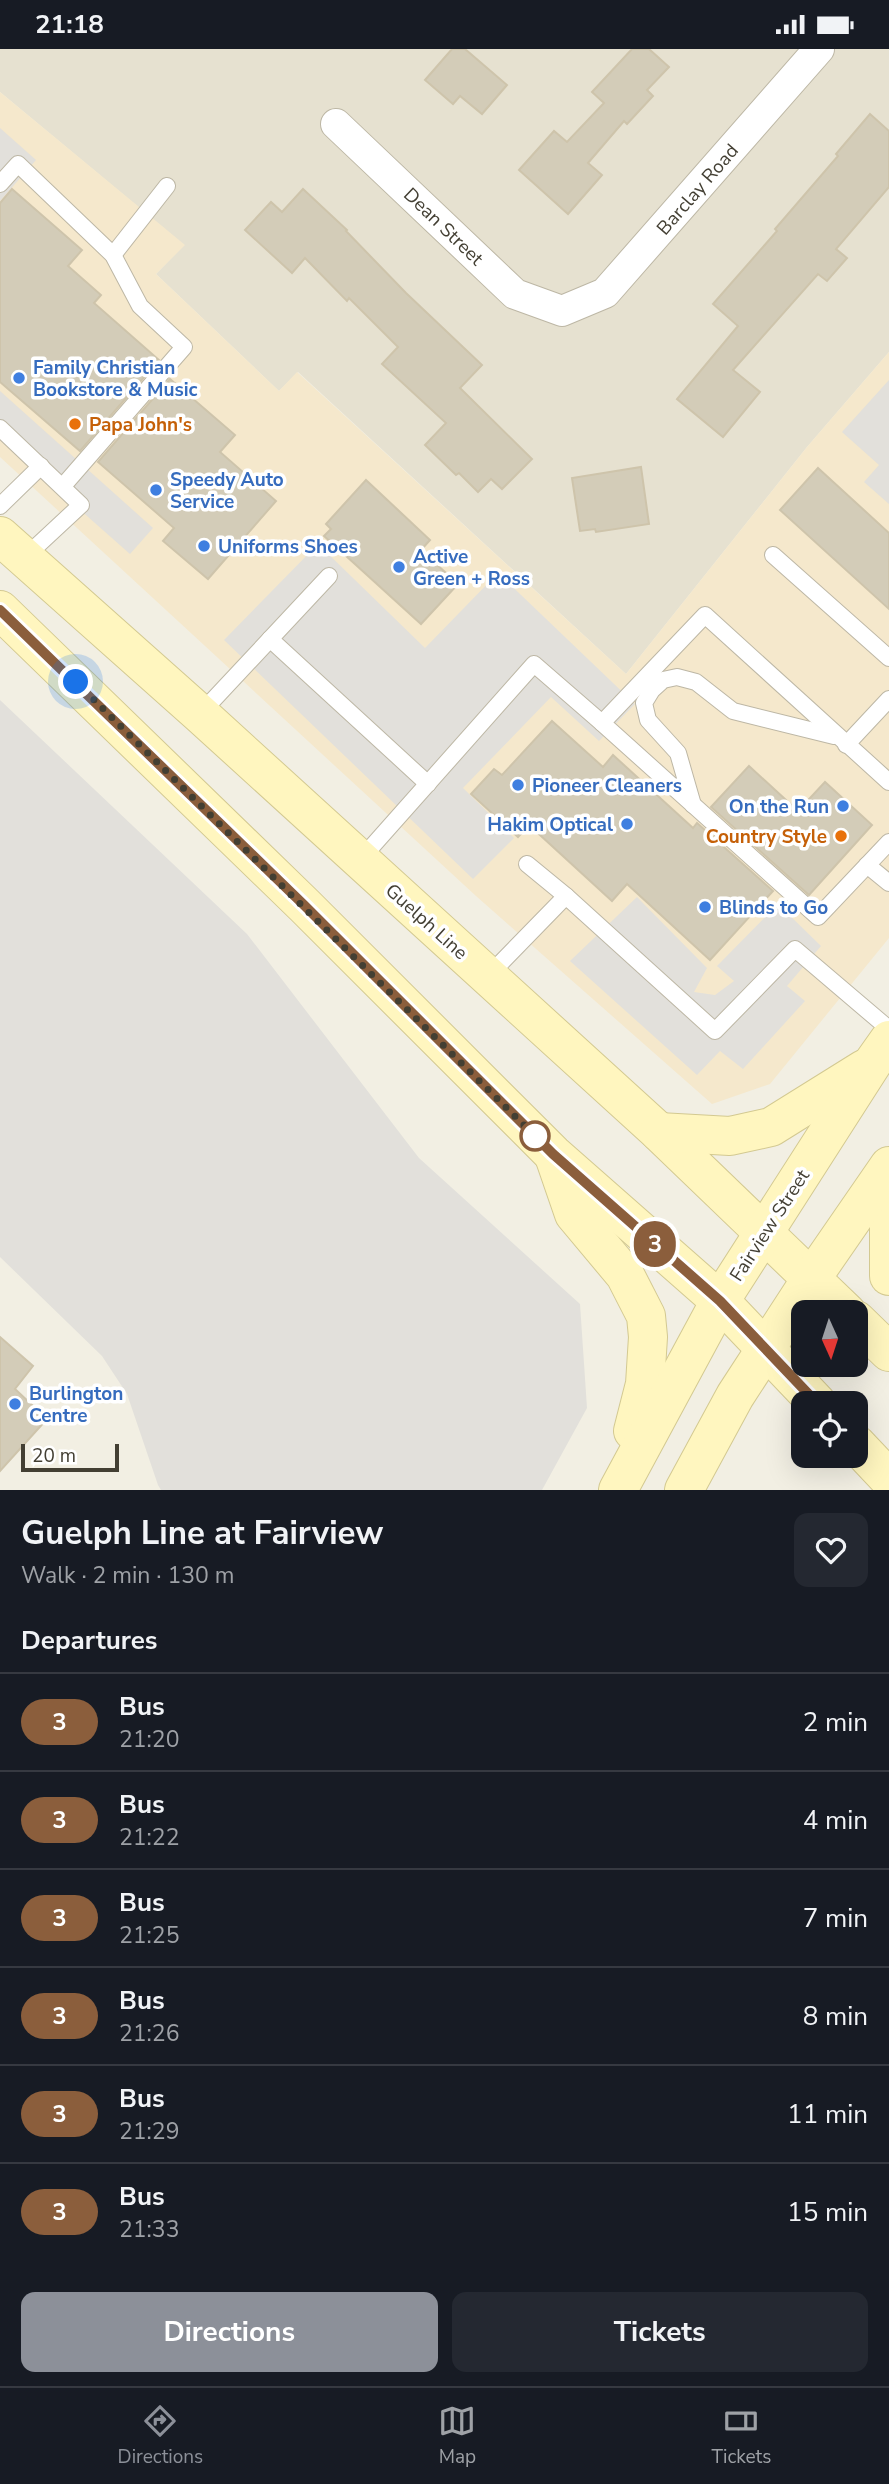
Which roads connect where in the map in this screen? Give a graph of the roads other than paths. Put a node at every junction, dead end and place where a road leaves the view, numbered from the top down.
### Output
1 (819, 49) edge
2 (336, 124) dead end
3 (0, 184) edge
4 (167, 186) dead end
5 (113, 255) junction
6 (562, 311) joint
7 (0, 428) edge
8 (41, 466) junction
9 (63, 486) junction
10 (0, 506) edge
11 (12, 547) edge
12 (773, 555) dead end
13 (329, 576) dead end
14 (0, 611) edge
15 (270, 639) junction
16 (889, 658) edge
17 (889, 699) edge
18 (201, 713) junction
19 (602, 723) junction
20 (841, 740) junction
21 (889, 782) edge
22 (428, 784) junction
23 (694, 806) junction
24 (889, 842) edge
25 (360, 860) junction
26 (527, 864) dead end
27 (867, 865) junction
28 (889, 883) edge
29 (566, 896) junction
30 (488, 976) junction
31 (889, 1029) edge
32 (880, 1052) edge
33 (659, 1132) junction
34 (553, 1154) junction
35 (889, 1166) edge
36 (889, 1217) edge
37 (765, 1233) junction
38 (889, 1276) edge
39 (811, 1279) junction
40 (834, 1300) edge
41 (720, 1301) junction
42 (868, 1332) edge
43 (765, 1349) junction
44 (889, 1352) edge
45 (805, 1391) edge
46 (868, 1457) edge
47 (624, 1478) edge
48 (889, 1479) edge
49 (684, 1490) edge

1 - 6 street, Barclay Road
2 - 6 street, Dean Street
3 - 5 lane
4 - 5 lane
5 - 9 lane
7 - 8 lane
8 - 9 lane
8 - 10 lane
9 - 11 lane
11 - 18 main road, Guelph Line
12 - 16 lane
13 - 15 lane
14 - 34 main road
15 - 18 lane
15 - 22 lane
17 - 20 lane
18 - 25 main road, Guelph Line
19 - 20 lane
19 - 22 lane
19 - 23 lane
20 - 21 lane
20 - 23 lane
22 - 25 lane
23 - 27 lane
24 - 27 lane
25 - 30 main road, Guelph Line
26 - 29 lane
27 - 28 lane
29 - 30 lane
29 - 31 lane
30 - 33 main road, Guelph Line
32 - 33 main road
32 - 37 main road, Fairview Street
33 - 37 main road, Guelph Line
34 - 41 main road
34 - 47 main road
35 - 39 main road
36 - 38 main road
37 - 39 main road, Guelph Line
37 - 41 main road, Fairview Street
39 - 40 main road, Guelph Line
39 - 43 main road
41 - 43 main road
41 - 47 main road, Fairview Street
42 - 44 main road
43 - 45 main road
43 - 49 main road
46 - 48 main road

